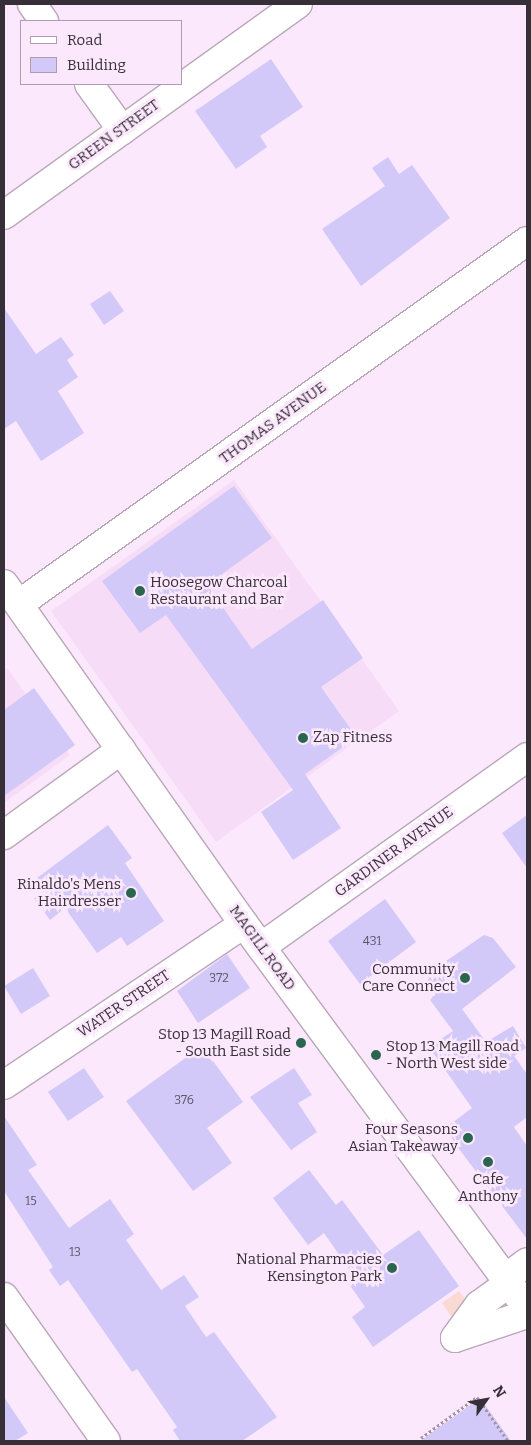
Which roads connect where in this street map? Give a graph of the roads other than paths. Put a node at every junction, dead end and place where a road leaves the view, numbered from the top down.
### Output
1 (32, 4) edge
2 (298, 4) edge
3 (43, 20) edge
4 (90, 85) edge
5 (122, 130) junction
6 (4, 214) edge
7 (527, 241) edge
8 (11, 594) edge
9 (121, 750) junction
10 (527, 756) edge
11 (4, 835) edge
12 (244, 924) junction
13 (261, 947) junction
14 (4, 1085) edge
15 (527, 1262) edge
16 (507, 1280) junction
17 (4, 1297) edge
18 (527, 1308) edge
19 (527, 1314) edge
20 (106, 1441) edge

1 - 3 street
2 - 5 street, GREEN STREET
4 - 5 street
5 - 6 street, GREEN STREET
7 - 8 street, THOMAS AVENUE
8 - 9 street, MAGILL ROAD
9 - 11 street
9 - 12 street, MAGILL ROAD
10 - 13 street, GARDINER AVENUE
12 - 13 street, MAGILL ROAD
12 - 14 street, WATER STREET
13 - 16 street, MAGILL ROAD
15 - 16 street
16 - 18 street, MAGILL ROAD
16 - 19 street
17 - 20 street

